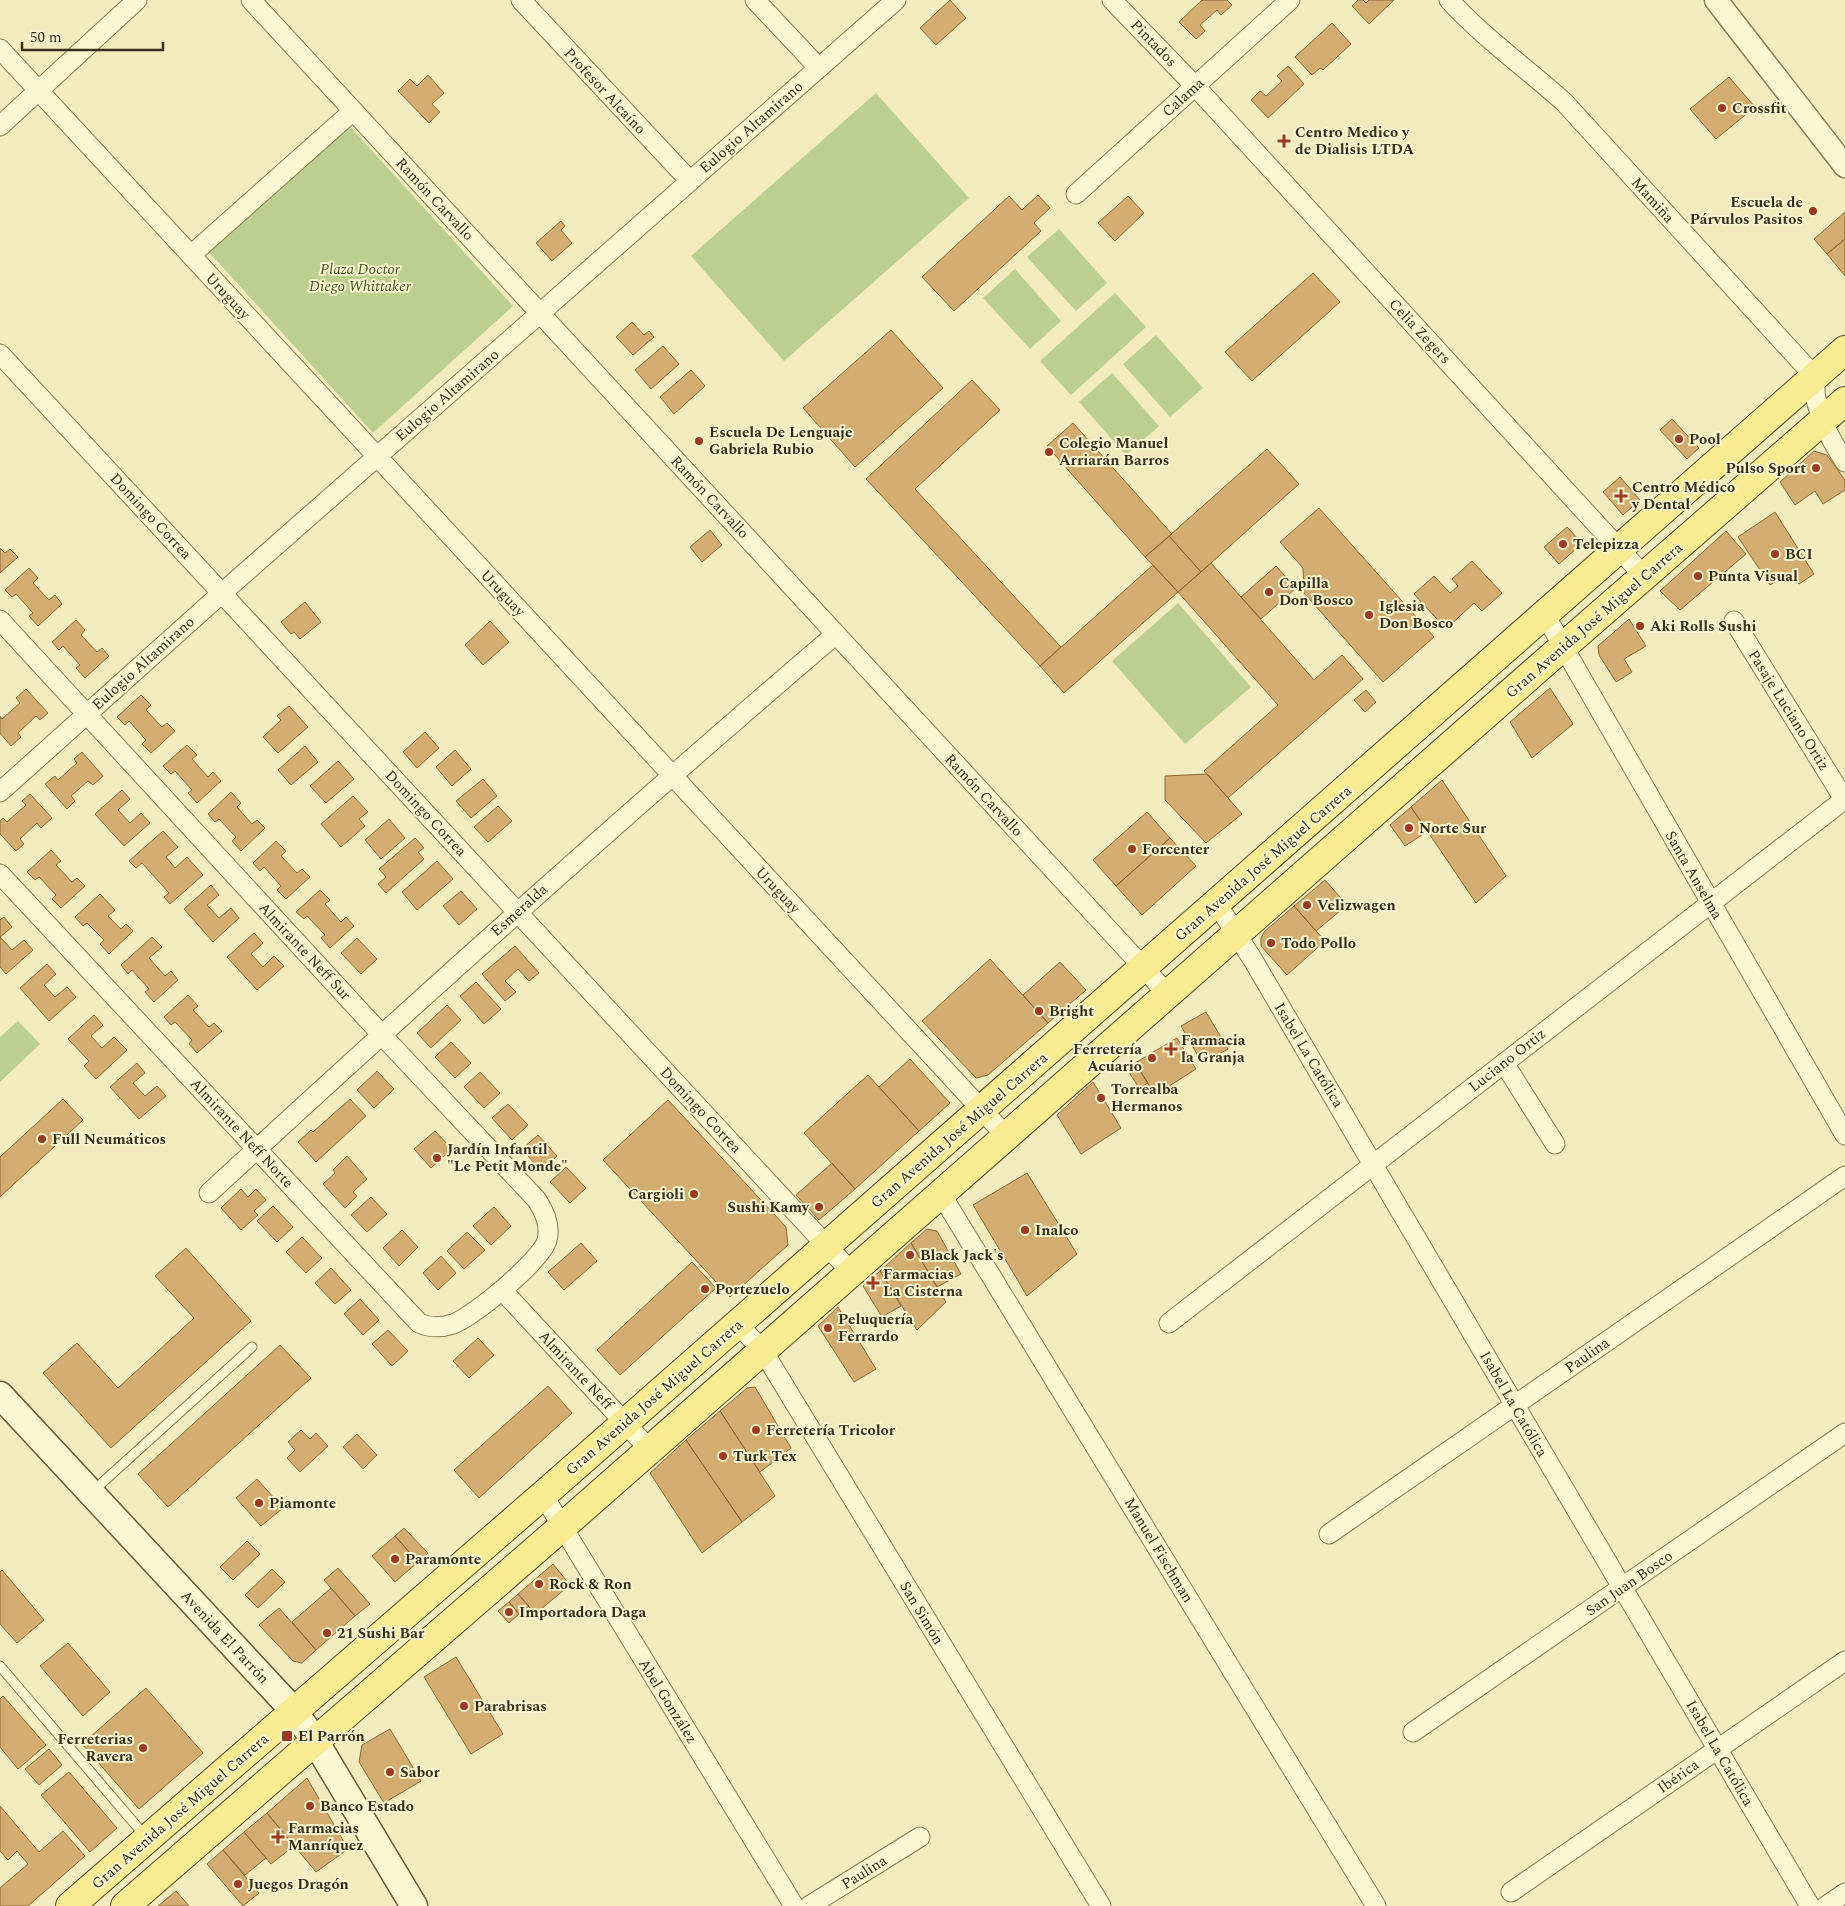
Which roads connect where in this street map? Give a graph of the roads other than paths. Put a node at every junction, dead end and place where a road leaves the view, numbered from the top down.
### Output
1 (138, 0) edge
2 (251, 0) edge
3 (521, 0) edge
4 (755, 0) edge
5 (896, 0) edge
6 (1112, 0) edge
7 (1290, 0) edge
8 (1449, 0) edge
9 (1716, 0) edge
10 (0, 49) edge
11 (818, 68) junction
12 (1195, 86) junction
13 (38, 91) junction
14 (353, 111) junction
15 (0, 126) edge
16 (1845, 166) edge
17 (690, 181) junction
18 (1076, 194) dead end
19 (191, 255) junction
20 (540, 313) junction
21 (1845, 350) edge
22 (0, 354) edge
23 (1815, 377) junction
24 (1845, 402) edge
25 (1822, 421) junction
26 (377, 456) junction
27 (1845, 462) edge
28 (1619, 549) junction
29 (1644, 576) junction
30 (222, 593) junction
31 (1545, 615) junction
32 (0, 620) edge
33 (1734, 621) dead end
34 (836, 634) junction
35 (1563, 647) junction
36 (86, 714) junction
37 (672, 775) junction
38 (0, 792) edge
39 (1845, 799) edge
40 (0, 874) edge
41 (1710, 902) junction
42 (1217, 904) junction
43 (517, 911) junction
44 (1237, 934) junction
45 (1144, 968) junction
46 (1168, 995) junction
47 (382, 1035) junction
48 (1504, 1063) junction
49 (982, 1110) junction
50 (1845, 1135) edge
51 (1007, 1137) junction
52 (1555, 1144) dead end
53 (256, 1149) junction
54 (1373, 1164) junction
55 (1845, 1176) edge
56 (209, 1193) dead end
57 (942, 1194) junction
58 (827, 1246) junction
59 (852, 1273) junction
60 (502, 1290) junction
61 (1169, 1323) dead end
62 (738, 1324) junction
63 (252, 1347) dead end
64 (763, 1351) junction
65 (0, 1395) edge
66 (1515, 1405) junction
67 (625, 1423) junction
68 (1845, 1433) edge
69 (650, 1450) junction
70 (91, 1492) junction
71 (543, 1495) junction
72 (562, 1527) junction
73 (1329, 1534) dead end
74 (1622, 1588) junction
75 (1845, 1661) edge
76 (0, 1666) edge
77 (294, 1711) junction
78 (1413, 1732) dead end
79 (315, 1741) junction
80 (1717, 1749) junction
81 (920, 1837) dead end
82 (148, 1838) junction
83 (1511, 1892) dead end
84 (1845, 1893) edge
85 (70, 1906) edge
86 (125, 1906) edge
87 (414, 1906) edge
88 (794, 1906) edge
89 (809, 1906) edge
90 (1102, 1906) edge
91 (1376, 1906) edge
92 (1810, 1906) edge
93 (1826, 1906) edge

1 - 13 street
2 - 14 street, Ramón Carvallo
3 - 17 street, Profesor Alcaíno
4 - 11 street
5 - 11 street, Eulogio Altamirano
6 - 12 street, Pintados
7 - 12 street, Calama
8 - 23 street, Mamiña
9 - 16 street
10 - 13 street, Uruguay
11 - 17 street, Eulogio Altamirano
12 - 18 street, Calama
12 - 28 street, Celia Zegers
13 - 15 street
13 - 19 street, Uruguay
14 - 19 street
14 - 20 street, Ramón Carvallo
17 - 20 street, Eulogio Altamirano
19 - 26 street, Uruguay
20 - 26 street, Eulogio Altamirano
20 - 34 street, Ramón Carvallo
21 - 23 main road, Gran Avenida José Miguel Carrera
22 - 30 street, Domingo Correa
23 - 25 street
23 - 28 main road, Gran Avenida José Miguel Carrera
24 - 25 main road, Gran Avenida José Miguel Carrera
25 - 27 street
25 - 29 main road, Gran Avenida José Miguel Carrera
26 - 30 street, Eulogio Altamirano
26 - 37 street, Uruguay
28 - 29 street, Celia Zegers
28 - 31 main road, Gran Avenida José Miguel Carrera
29 - 35 main road, Gran Avenida José Miguel Carrera
30 - 36 street, Eulogio Altamirano
30 - 43 street, Domingo Correa
31 - 35 street, Santa Anselma
31 - 42 main road, Gran Avenida José Miguel Carrera
32 - 36 street, Almirante Neff Sur
33 - 39 street, Pasaje Luciano Ortiz
34 - 37 street, Esmeralda
34 - 45 street, Ramón Carvallo
35 - 41 street, Santa Anselma
35 - 44 main road, Gran Avenida José Miguel Carrera
36 - 38 street, Eulogio Altamirano
36 - 47 street, Almirante Neff Sur
37 - 43 street, Esmeralda
37 - 49 street, Uruguay
39 - 41 street, Luciano Ortiz
40 - 53 street, Almirante Neff Norte
41 - 48 street, Luciano Ortiz
41 - 50 street, Santa Anselma
42 - 44 street, Isabel La Católica
42 - 45 main road, Gran Avenida José Miguel Carrera
43 - 47 street, Esmeralda
43 - 58 street, Domingo Correa
44 - 46 main road, Gran Avenida José Miguel Carrera
44 - 54 street, Isabel La Católica
45 - 46 street, Ramón Carvallo
45 - 49 main road, Gran Avenida José Miguel Carrera
46 - 51 main road, Gran Avenida José Miguel Carrera
47 - 53 street, Esmeralda
47 - 60 street, Almirante Neff Sur
48 - 52 street
48 - 54 street, Luciano Ortiz
49 - 51 street, Uruguay
49 - 58 main road, Gran Avenida José Miguel Carrera
51 - 57 main road, Gran Avenida José Miguel Carrera
53 - 56 street, Esmeralda
53 - 60 street, Almirante Neff Norte
54 - 61 street, Luciano Ortiz
54 - 66 street, Isabel La Católica
55 - 66 street, Paulina
57 - 59 main road, Gran Avenida José Miguel Carrera
57 - 91 street, Manuel Fischman
58 - 59 street, Domingo Correa
58 - 62 main road, Gran Avenida José Miguel Carrera
59 - 64 main road, Gran Avenida José Miguel Carrera
60 - 67 street, Almirante Neff
62 - 64 street, San Simón
62 - 67 main road, Gran Avenida José Miguel Carrera
63 - 70 lane
64 - 69 main road, Gran Avenida José Miguel Carrera
64 - 90 street, San Simón
65 - 70 main road, Avenida El Parrón
66 - 73 street, Paulina
66 - 74 street, Isabel La Católica
67 - 69 street, Almirante Neff
67 - 71 main road, Gran Avenida José Miguel Carrera
68 - 74 street, San Juan Bosco
69 - 72 main road, Gran Avenida José Miguel Carrera
70 - 77 main road, Avenida El Parrón
71 - 72 street, Abel González
71 - 77 main road, Gran Avenida José Miguel Carrera
72 - 79 main road, Gran Avenida José Miguel Carrera
72 - 88 street, Abel González
74 - 78 street, San Juan Bosco
74 - 80 street, Isabel La Católica
75 - 80 street, Ibérica
76 - 82 lane
77 - 79 main road, Avenida El Parrón
77 - 82 main road, Gran Avenida José Miguel Carrera
79 - 86 main road, Gran Avenida José Miguel Carrera
79 - 87 main road, Avenida El Parrón
80 - 83 street, Ibérica
80 - 92 street, Isabel La Católica
81 - 89 street, Paulina
82 - 85 main road, Gran Avenida José Miguel Carrera
84 - 93 street

